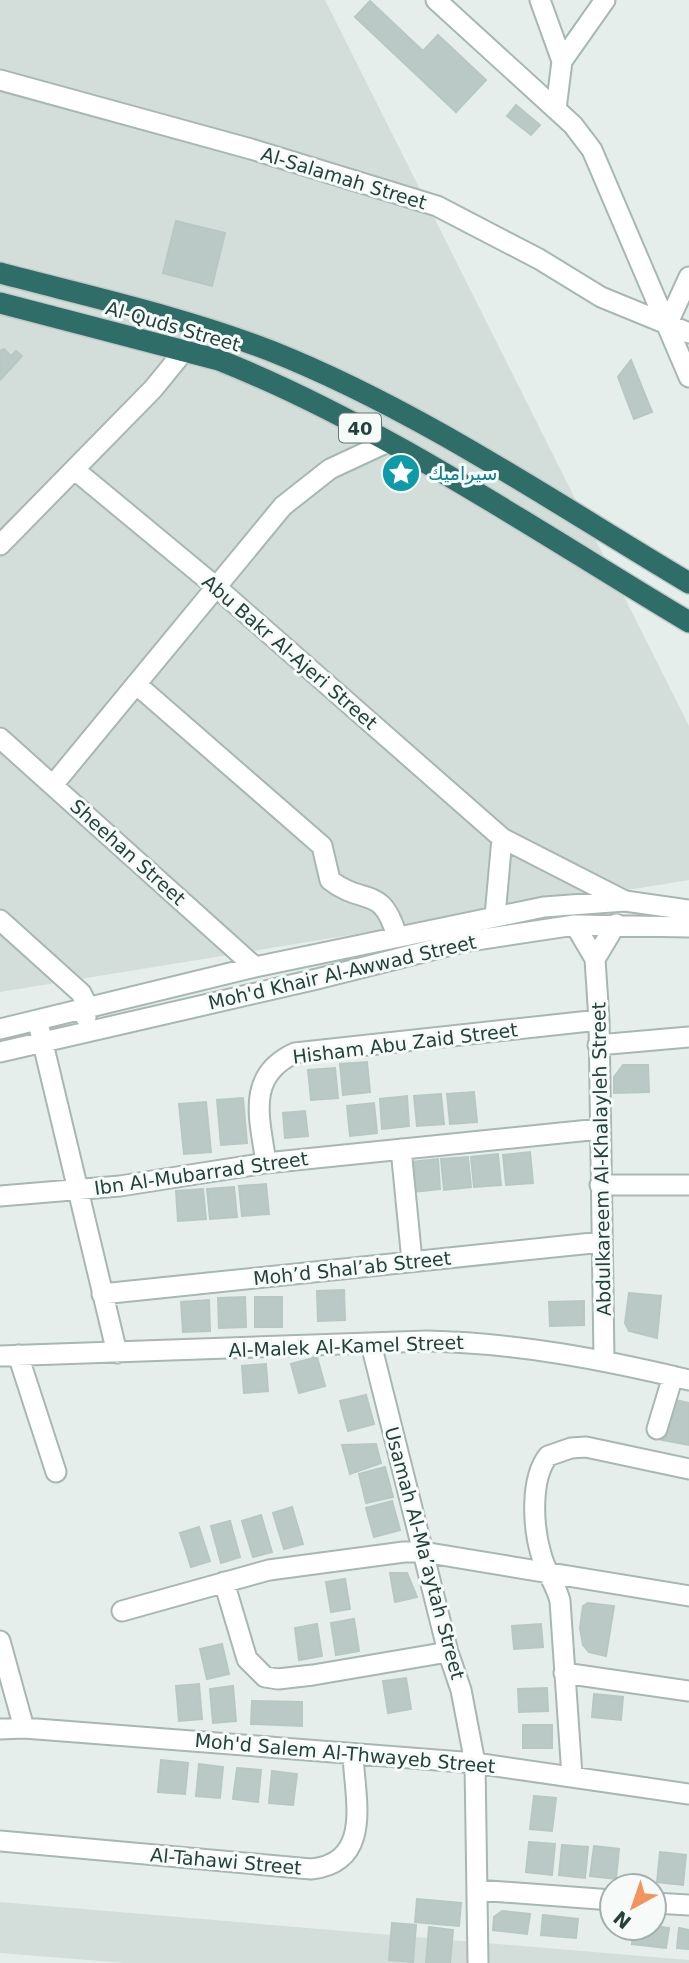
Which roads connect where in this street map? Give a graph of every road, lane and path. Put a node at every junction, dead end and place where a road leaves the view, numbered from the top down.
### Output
1 (436, 0) edge
2 (540, 0) edge
3 (605, 0) edge
4 (562, 61) junction
5 (0, 80) edge
6 (556, 109) junction
7 (0, 273) edge
8 (689, 277) edge
9 (0, 303) edge
10 (667, 325) junction
11 (689, 334) edge
12 (184, 351) junction
13 (685, 357) edge
14 (689, 377) edge
15 (388, 442) junction
16 (75, 470) junction
17 (1, 544) edge
18 (689, 583) edge
19 (215, 586) junction
20 (689, 622) edge
21 (136, 684) junction
22 (0, 738) edge
23 (53, 785) junction
24 (502, 838) junction
25 (625, 901) junction
26 (689, 910) edge
27 (495, 916) junction
28 (0, 920) edge
29 (615, 924) junction
30 (575, 925) junction
31 (689, 928) edge
32 (397, 937) junction
33 (595, 960) junction
34 (255, 967) junction
35 (85, 1007) junction
36 (37, 1020) junction
37 (599, 1020) junction
38 (0, 1029) edge
39 (88, 1032) junction
40 (689, 1037) edge
41 (42, 1041) junction
42 (598, 1045) junction
43 (0, 1052) edge
44 (600, 1129) junction
45 (401, 1149) junction
46 (266, 1163) junction
47 (600, 1185) junction
48 (689, 1185) edge
49 (76, 1189) junction
50 (0, 1196) edge
51 (602, 1242) junction
52 (412, 1261) junction
53 (102, 1294) junction
54 (371, 1344) junction
55 (117, 1353) junction
56 (9, 1355) edge
57 (604, 1359) junction
58 (681, 1378) edge
59 (657, 1429) dead end
60 (689, 1469) edge
61 (56, 1472) dead end
62 (423, 1552) junction
63 (549, 1571) junction
64 (224, 1582) junction
65 (689, 1596) edge
66 (122, 1611) dead end
67 (0, 1641) edge
68 (449, 1652) junction
69 (564, 1673) junction
70 (689, 1691) edge
71 (24, 1728) junction
72 (0, 1729) edge
73 (353, 1755) junction
74 (475, 1763) junction
75 (572, 1776) junction
76 (689, 1794) edge
77 (0, 1842) edge
78 (477, 1890) junction
79 (598, 1899) edge
80 (668, 1904) edge
81 (689, 1905) edge
82 (478, 1963) edge

1 - 6 street
2 - 4 street
3 - 4 street
4 - 6 street
5 - 10 street, Al-Salamah Street
6 - 10 street
7 - 18 highway, Al-Quds Street / 40
8 - 10 street
9 - 12 highway, Al-Quds Street / 40
10 - 11 street, Al-Salamah Street
10 - 13 street
12 - 15 highway, Al-Quds Street / 40
12 - 16 street
13 - 14 street
15 - 19 street
15 - 20 highway, Al-Quds Street / 40
16 - 17 street
16 - 19 street, Abu Bakr Al-Ajeri Street
19 - 21 street
19 - 24 street, Abu Bakr Al-Ajeri Street
21 - 23 street
21 - 32 street
22 - 23 street, Sheehan Street
23 - 34 street, Sheehan Street
24 - 25 street, Abu Bakr Al-Ajeri Street
24 - 27 street
25 - 26 street, Moh'd Khair Al-Awwad Street
25 - 27 street, Moh'd Khair Al-Awwad Street
27 - 32 street, Moh'd Khair Al-Awwad Street
28 - 35 street
29 - 30 street, Moh'd Khair Al-Awwad Street
29 - 31 street, Moh'd Khair Al-Awwad Street
29 - 33 street
30 - 33 street, Abdulkareem Al-Khalayleh Street
30 - 39 street, Moh'd Khair Al-Awwad Street
32 - 34 street, Moh'd Khair Al-Awwad Street
33 - 37 street, Abdulkareem Al-Khalayleh Street
34 - 35 street, Moh'd Khair Al-Awwad Street
35 - 36 street, Moh'd Khair Al-Awwad Street
35 - 39 street
36 - 38 street, Moh'd Khair Al-Awwad Street
36 - 41 street
37 - 42 street, Abdulkareem Al-Khalayleh Street
37 - 46 street, Hisham Abu Zaid Street
39 - 41 street, Moh'd Khair Al-Awwad Street
40 - 42 street
41 - 43 street, Moh'd Khair Al-Awwad Street
41 - 49 street
42 - 44 street, Abdulkareem Al-Khalayleh Street
44 - 45 street, Ibn Al-Mubarrad Street
44 - 47 street, Abdulkareem Al-Khalayleh Street
45 - 46 street, Ibn Al-Mubarrad Street
45 - 52 street
46 - 49 street, Ibn Al-Mubarrad Street
47 - 48 street
47 - 51 street, Abdulkareem Al-Khalayleh Street
49 - 50 street, Ibn Al-Mubarrad Street
49 - 53 street
51 - 52 street, Moh’d Shal’ab Street
51 - 57 street, Abdulkareem Al-Khalayleh Street
52 - 53 street, Moh’d Shal’ab Street
53 - 55 street
54 - 55 street, Al-Malek Al-Kamel Street
54 - 57 street, Al-Malek Al-Kamel Street
54 - 62 street, Usamah Al-Ma’aytah Street
55 - 56 street, Al-Malek Al-Kamel Street
56 - 61 street
57 - 58 street, Al-Malek Al-Kamel Street
58 - 59 street
60 - 63 street
62 - 63 street
62 - 64 street
62 - 68 street, Usamah Al-Ma’aytah Street
63 - 65 street
63 - 69 street
64 - 66 street
64 - 68 street
67 - 71 street
68 - 74 street, Usamah Al-Ma’aytah Street
69 - 70 street
69 - 75 street
71 - 72 street, Moh'd Salem Al-Thwayeb Street
71 - 73 street, Moh'd Salem Al-Thwayeb Street
73 - 74 street, Moh'd Salem Al-Thwayeb Street
73 - 77 street, Al-Tahawi Street
74 - 75 street, Moh'd Salem Al-Thwayeb Street
74 - 78 street, Usamah Al-Ma’aytah Street
75 - 76 street, Moh'd Salem Al-Thwayeb Street
78 - 79 street
78 - 82 street, Usamah Al-Ma’aytah Street
80 - 81 street

